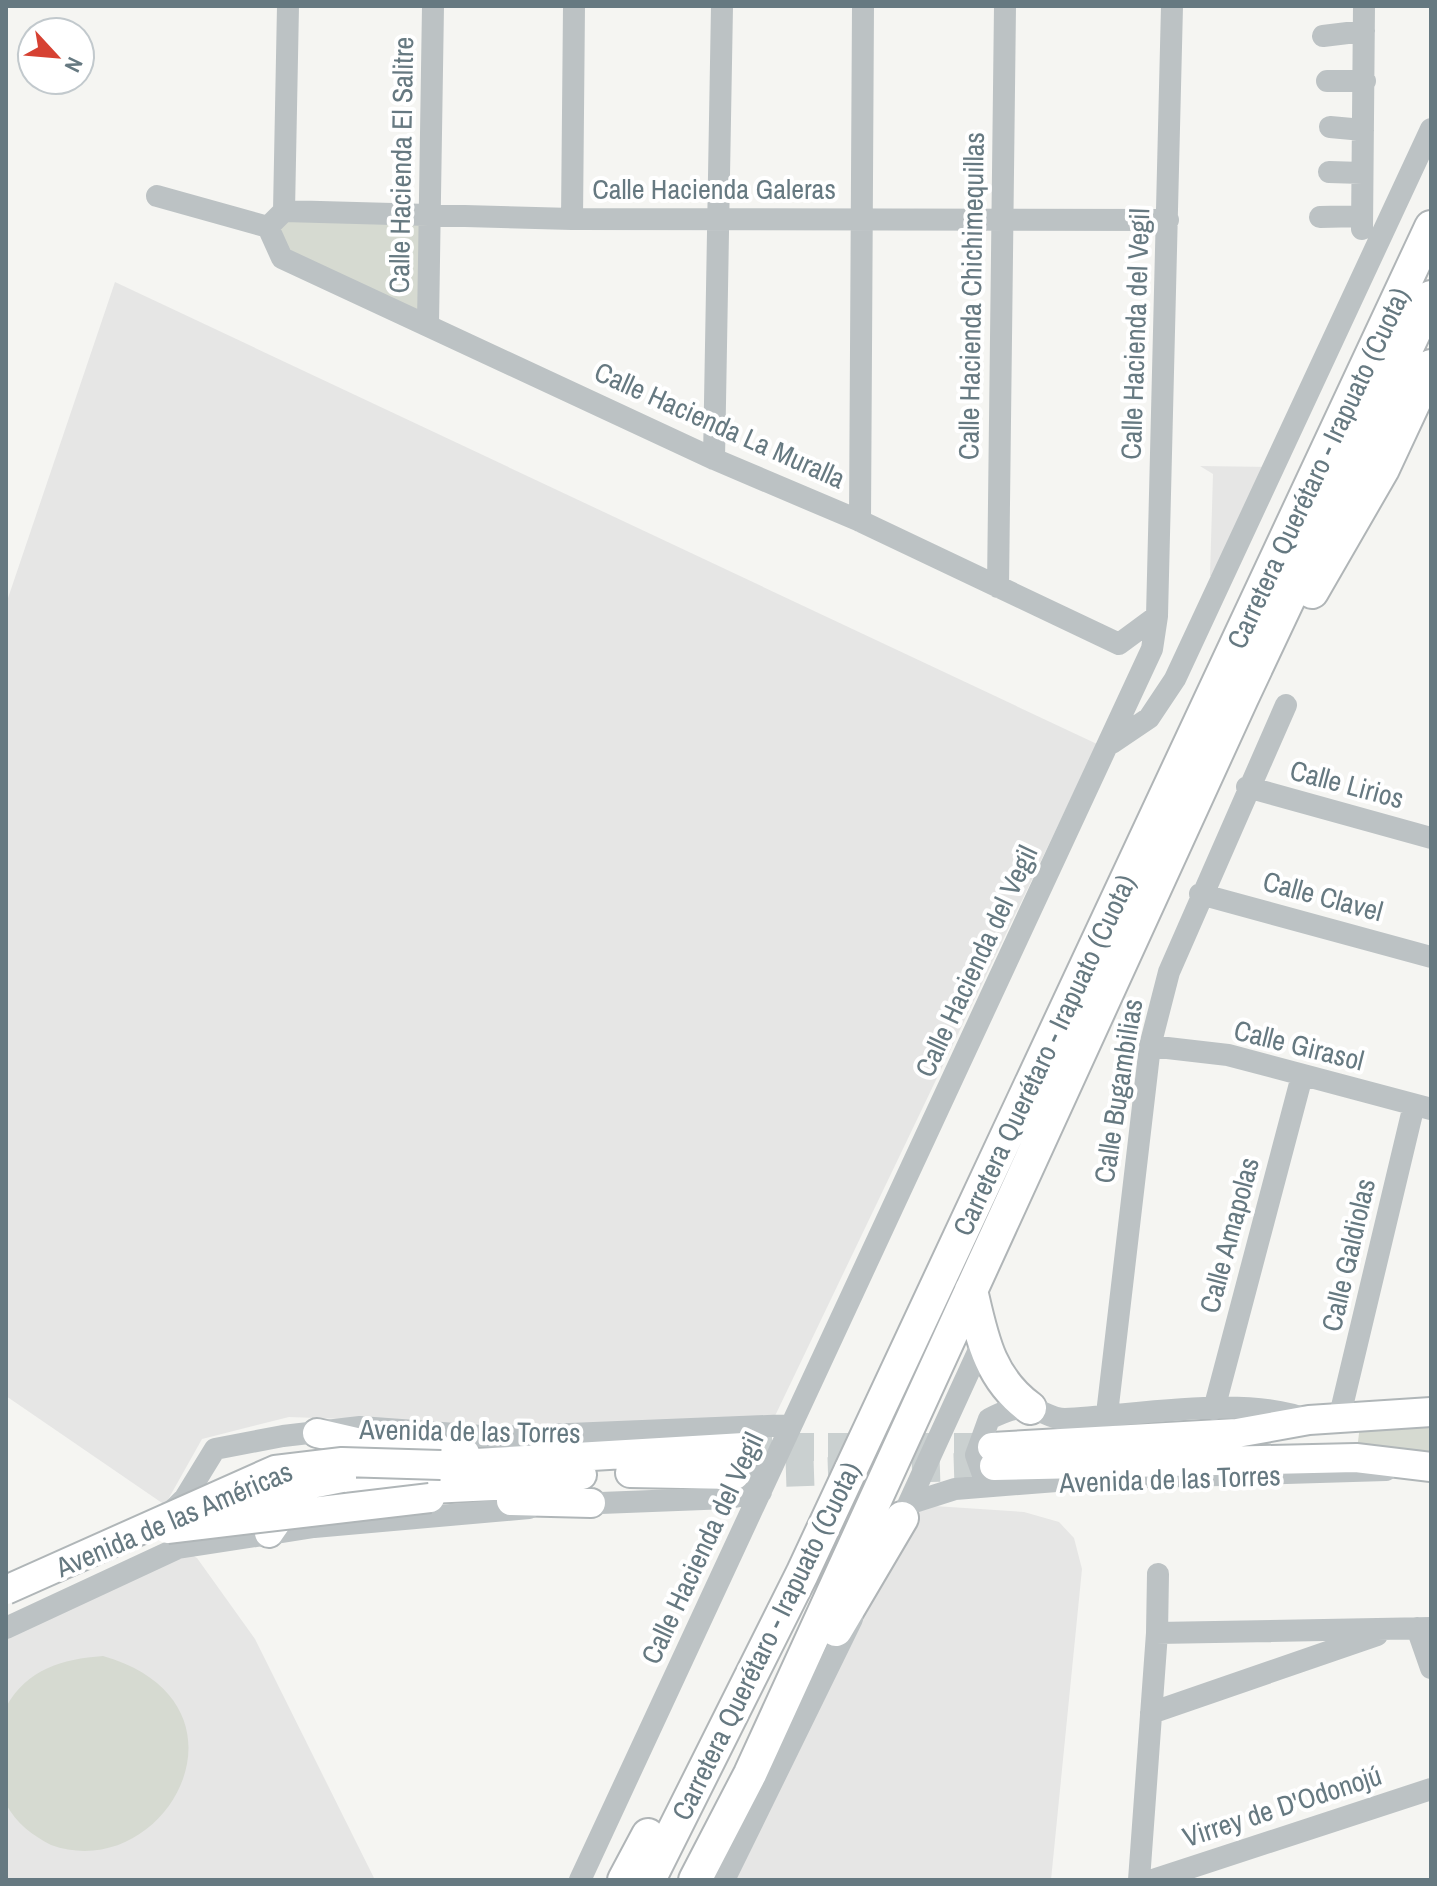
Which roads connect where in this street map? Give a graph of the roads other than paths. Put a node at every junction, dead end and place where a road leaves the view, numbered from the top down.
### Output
1 (288, 6) edge
2 (433, 6) edge
3 (574, 6) edge
4 (722, 6) edge
5 (863, 6) edge
6 (1005, 6) edge
7 (1172, 6) edge
8 (1364, 6) edge
9 (1364, 31) junction
10 (1323, 36) dead end
11 (1327, 81) dead end
12 (1365, 81) junction
13 (1330, 127) dead end
14 (1431, 129) edge
15 (1363, 130) junction
16 (1329, 172) dead end
17 (1362, 173) junction
18 (157, 196) dead end
19 (431, 214) junction
20 (1320, 217) dead end
21 (720, 218) junction
22 (860, 218) junction
23 (276, 219) junction
24 (572, 219) junction
25 (1002, 219) junction
26 (1168, 220) junction
27 (1431, 227) edge
28 (1431, 297) edge
29 (428, 324) junction
30 (1431, 366) edge
31 (714, 459) junction
32 (860, 521) junction
33 (998, 587) junction
34 (1157, 616) junction
35 (1242, 698) junction
36 (1286, 705) dead end
37 (1111, 744) junction
38 (1247, 787) junction
39 (1431, 838) edge
40 (1200, 894) junction
41 (1431, 957) edge
42 (1150, 1046) junction
43 (1302, 1076) junction
44 (1423, 1107) edge
45 (971, 1290) junction
46 (983, 1341) junction
47 (1030, 1408) junction
48 (1214, 1409) junction
49 (1431, 1412) edge
50 (1107, 1414) junction
51 (1339, 1419) junction
52 (1309, 1420) junction
53 (791, 1425) junction
54 (317, 1433) junction
55 (744, 1438) junction
56 (542, 1459) junction
57 (991, 1466) junction
58 (1431, 1467) edge
59 (582, 1475) junction
60 (438, 1480) junction
61 (732, 1486) junction
62 (761, 1492) junction
63 (591, 1503) junction
64 (906, 1510) junction
65 (164, 1523) junction
66 (269, 1533) junction
67 (229, 1539) junction
68 (802, 1574) junction
69 (1158, 1574) dead end
70 (6, 1583) edge
71 (6, 1590) edge
72 (6, 1602) edge
73 (6, 1628) edge
74 (1415, 1628) edge
75 (1157, 1633) junction
76 (1431, 1668) edge
77 (1151, 1713) junction
78 (750, 1774) junction
79 (1431, 1789) edge
80 (580, 1880) edge
81 (624, 1880) edge
82 (649, 1880) edge
83 (695, 1880) edge
84 (724, 1880) edge
85 (1139, 1880) edge
86 (1153, 1880) edge

1 - 23 street
2 - 19 street, Calle Hacienda El Salitre
3 - 24 street
4 - 21 street
5 - 22 street
6 - 25 street, Calle Hacienda Chichimequillas
7 - 26 street, Calle Hacienda del Vegil
8 - 9 street
9 - 10 street
9 - 12 street
11 - 12 street
12 - 15 street
13 - 15 street
14 - 37 street
15 - 17 street
16 - 17 street
17 - 20 street
18 - 23 street, Calle Hacienda Galeras
19 - 23 street, Calle Hacienda Galeras
19 - 24 street, Calle Hacienda Galeras
19 - 29 street, Calle Hacienda El Salitre
21 - 22 street, Calle Hacienda Galeras
21 - 24 street, Calle Hacienda Galeras
21 - 31 street
22 - 25 street, Calle Hacienda Galeras
22 - 32 street
23 - 29 street, Calle Hacienda La Muralla
25 - 26 street, Calle Hacienda Galeras
25 - 33 street, Calle Hacienda Chichimequillas
26 - 34 street, Calle Hacienda del Vegil
27 - 68 highway, Carretera Querétaro - Irapuato (Cuota)
28 - 35 highway, Carretera Querétaro - Irapuato (Cuota)
29 - 31 street, Calle Hacienda La Muralla
30 - 35 highway
31 - 32 street, Calle Hacienda La Muralla
32 - 33 street, Calle Hacienda La Muralla
33 - 34 street, Calle Hacienda La Muralla
34 - 37 street, Calle Hacienda del Vegil
35 - 45 highway, Carretera Querétaro - Irapuato (Cuota)
36 - 38 street, Calle Bugambilias
37 - 53 street, Calle Hacienda del Vegil
38 - 39 street, Calle Lirios
38 - 40 street, Calle Bugambilias
40 - 41 street, Calle Clavel
40 - 42 street, Calle Bugambilias
42 - 43 street, Calle Girasol
42 - 50 street, Calle Bugambilias
43 - 44 street, Calle Girasol
43 - 48 street, Calle Amapolas
44 - 51 street, Calle Galdiolas
45 - 46 highway
45 - 78 highway, Carretera Querétaro - Irapuato (Cuota)
46 - 47 highway
46 - 64 street
47 - 50 street
47 - 57 street
48 - 50 street
48 - 52 street
49 - 51 main road, Avenida de las Torres
51 - 52 main road, Avenida de las Torres
52 - 57 main road, Avenida de las Torres
53 - 55 street, Avenida de las Torres
53 - 62 street, Calle Hacienda del Vegil
54 - 55 street, Avenida de las Torres
54 - 56 main road
54 - 65 street, Avenida de las Torres
55 - 56 main road, Avenida de las Torres
55 - 61 street
56 - 60 main road, Avenida de las Torres
57 - 58 main road, Avenida de las Torres
57 - 64 street, Avenida de las Torres
59 - 60 main road, Avenida de las Torres
59 - 61 main road, Avenida de las Torres
59 - 66 main road
60 - 63 main road
60 - 65 main road, Avenida de las Américas, bridge
60 - 71 main road, Avenida de las Américas, bridge
61 - 62 street, Avenida de las Torres
61 - 63 street, Avenida de las Torres
62 - 80 street, Calle Hacienda del Vegil
63 - 66 street, Avenida de las Torres
64 - 78 highway
64 - 84 street
65 - 67 street
65 - 70 street, Avenida de las Torres
65 - 72 main road, Avenida de las Américas
66 - 67 street, Avenida de las Torres
67 - 73 street, Avenida de las Torres
68 - 81 highway
68 - 82 highway, Carretera Querétaro - Irapuato (Cuota)
69 - 75 street
74 - 75 street
74 - 76 street
74 - 77 street
75 - 77 street
77 - 85 street
78 - 83 highway, Carretera Querétaro - Irapuato (Cuota)
79 - 86 street, Virrey de D'Odonojú

